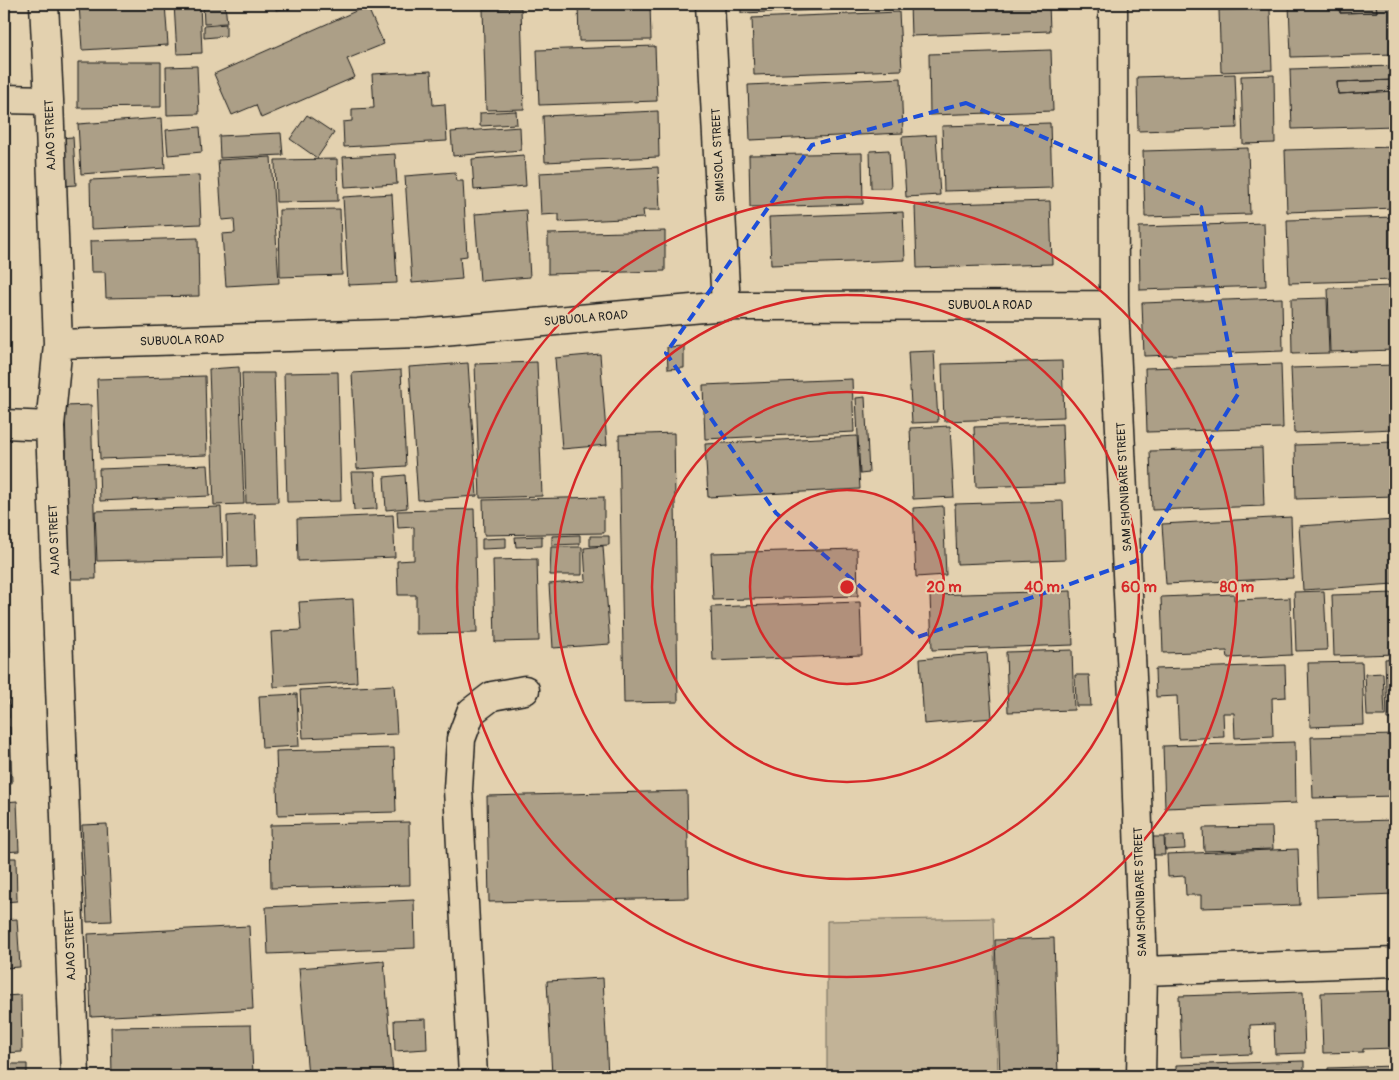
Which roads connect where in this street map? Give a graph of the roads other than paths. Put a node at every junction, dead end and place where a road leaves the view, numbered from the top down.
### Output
1 (44, 4) edge
2 (710, 4) edge
3 (1113, 4) edge
4 (4, 99) edge
5 (49, 100) junction
6 (1114, 304) junction
7 (726, 306) junction
8 (58, 344) junction
9 (4, 424) edge
10 (50, 426) junction
11 (525, 690) dead end
12 (1395, 962) edge
13 (1143, 971) junction
14 (75, 1076) edge
15 (473, 1076) edge
16 (1141, 1076) edge

1 - 5 street, AJAO STREET
2 - 7 street, SIMISOLA STREET
3 - 6 street, SAM SHONIBARE STREET
4 - 5 street
5 - 8 street, AJAO STREET
6 - 7 street, SUBUOLA ROAD
6 - 13 street, SAM SHONIBARE STREET
7 - 8 street, SUBUOLA ROAD
8 - 10 street, AJAO STREET
9 - 10 street
10 - 14 street, AJAO STREET
11 - 15 street
12 - 13 street, SAM SHONIBARE STREET
13 - 16 street, SAM SHONIBARE STREET

